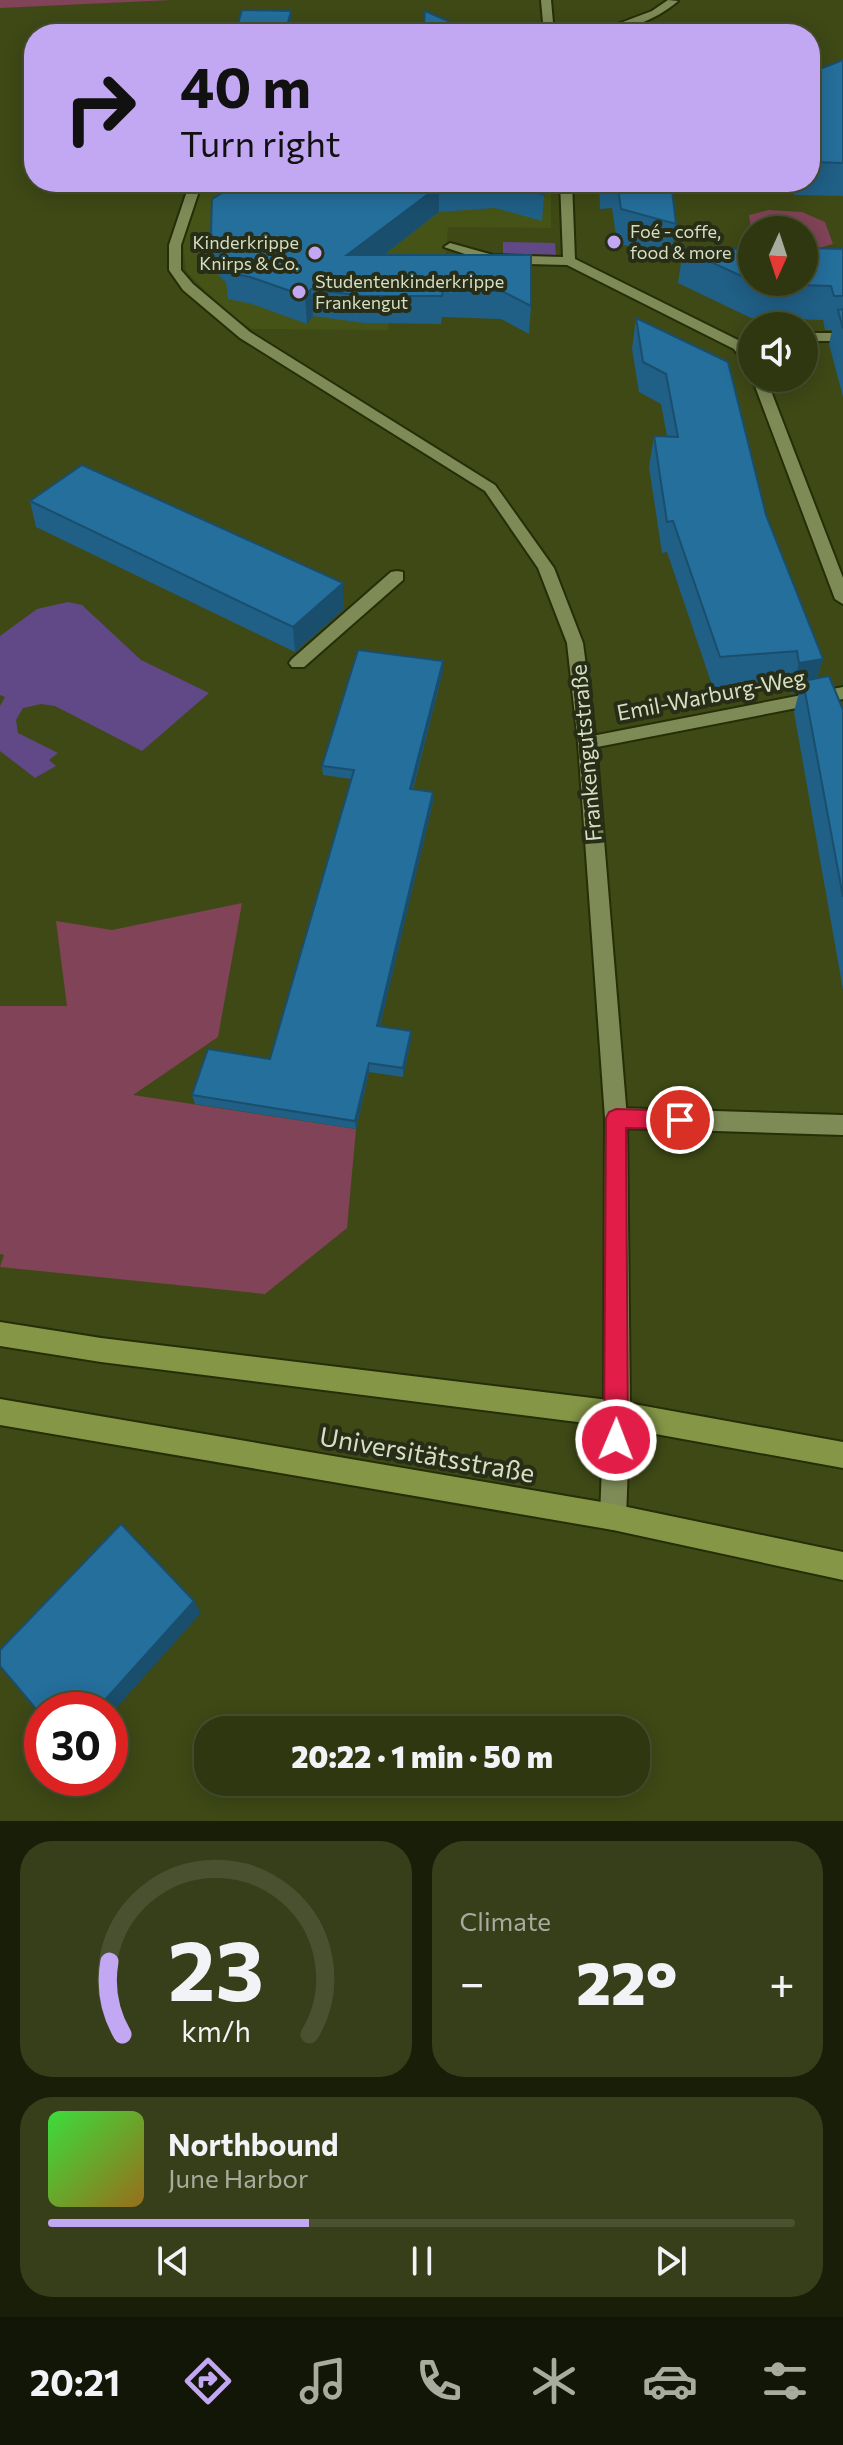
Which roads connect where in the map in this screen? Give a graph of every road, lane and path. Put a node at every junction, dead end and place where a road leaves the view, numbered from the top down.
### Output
1 (546, 0) edge
2 (673, 1) edge
3 (548, 24) edge
4 (624, 24) edge
5 (193, 192) edge
6 (566, 192) edge
7 (450, 247) dead end
8 (569, 261) junction
9 (818, 337) edge
10 (843, 337) edge
11 (738, 340) edge
12 (764, 392) edge
13 (397, 576) dead end
14 (843, 599) edge
15 (298, 663) dead end
16 (843, 693) edge
17 (587, 743) junction
18 (616, 1118) junction
19 (843, 1125) edge
20 (0, 1334) edge
21 (0, 1412) edge
22 (617, 1414) junction
23 (843, 1455) edge
24 (613, 1517) junction
25 (843, 1566) edge

1 - 3 street
2 - 4 street
5 - 17 street, Frankengutstraße
6 - 8 street
7 - 8 street
8 - 11 street
9 - 10 street
12 - 14 street
13 - 15 street
16 - 17 street, Emil-Warburg-Weg
17 - 18 street, Frankengutstraße
18 - 19 street
18 - 22 street, Frankengutstraße
20 - 22 main road
21 - 24 main road, Universitätsstraße
22 - 23 main road
22 - 24 street, Frankengutstraße
24 - 25 main road, Universitätsstraße

